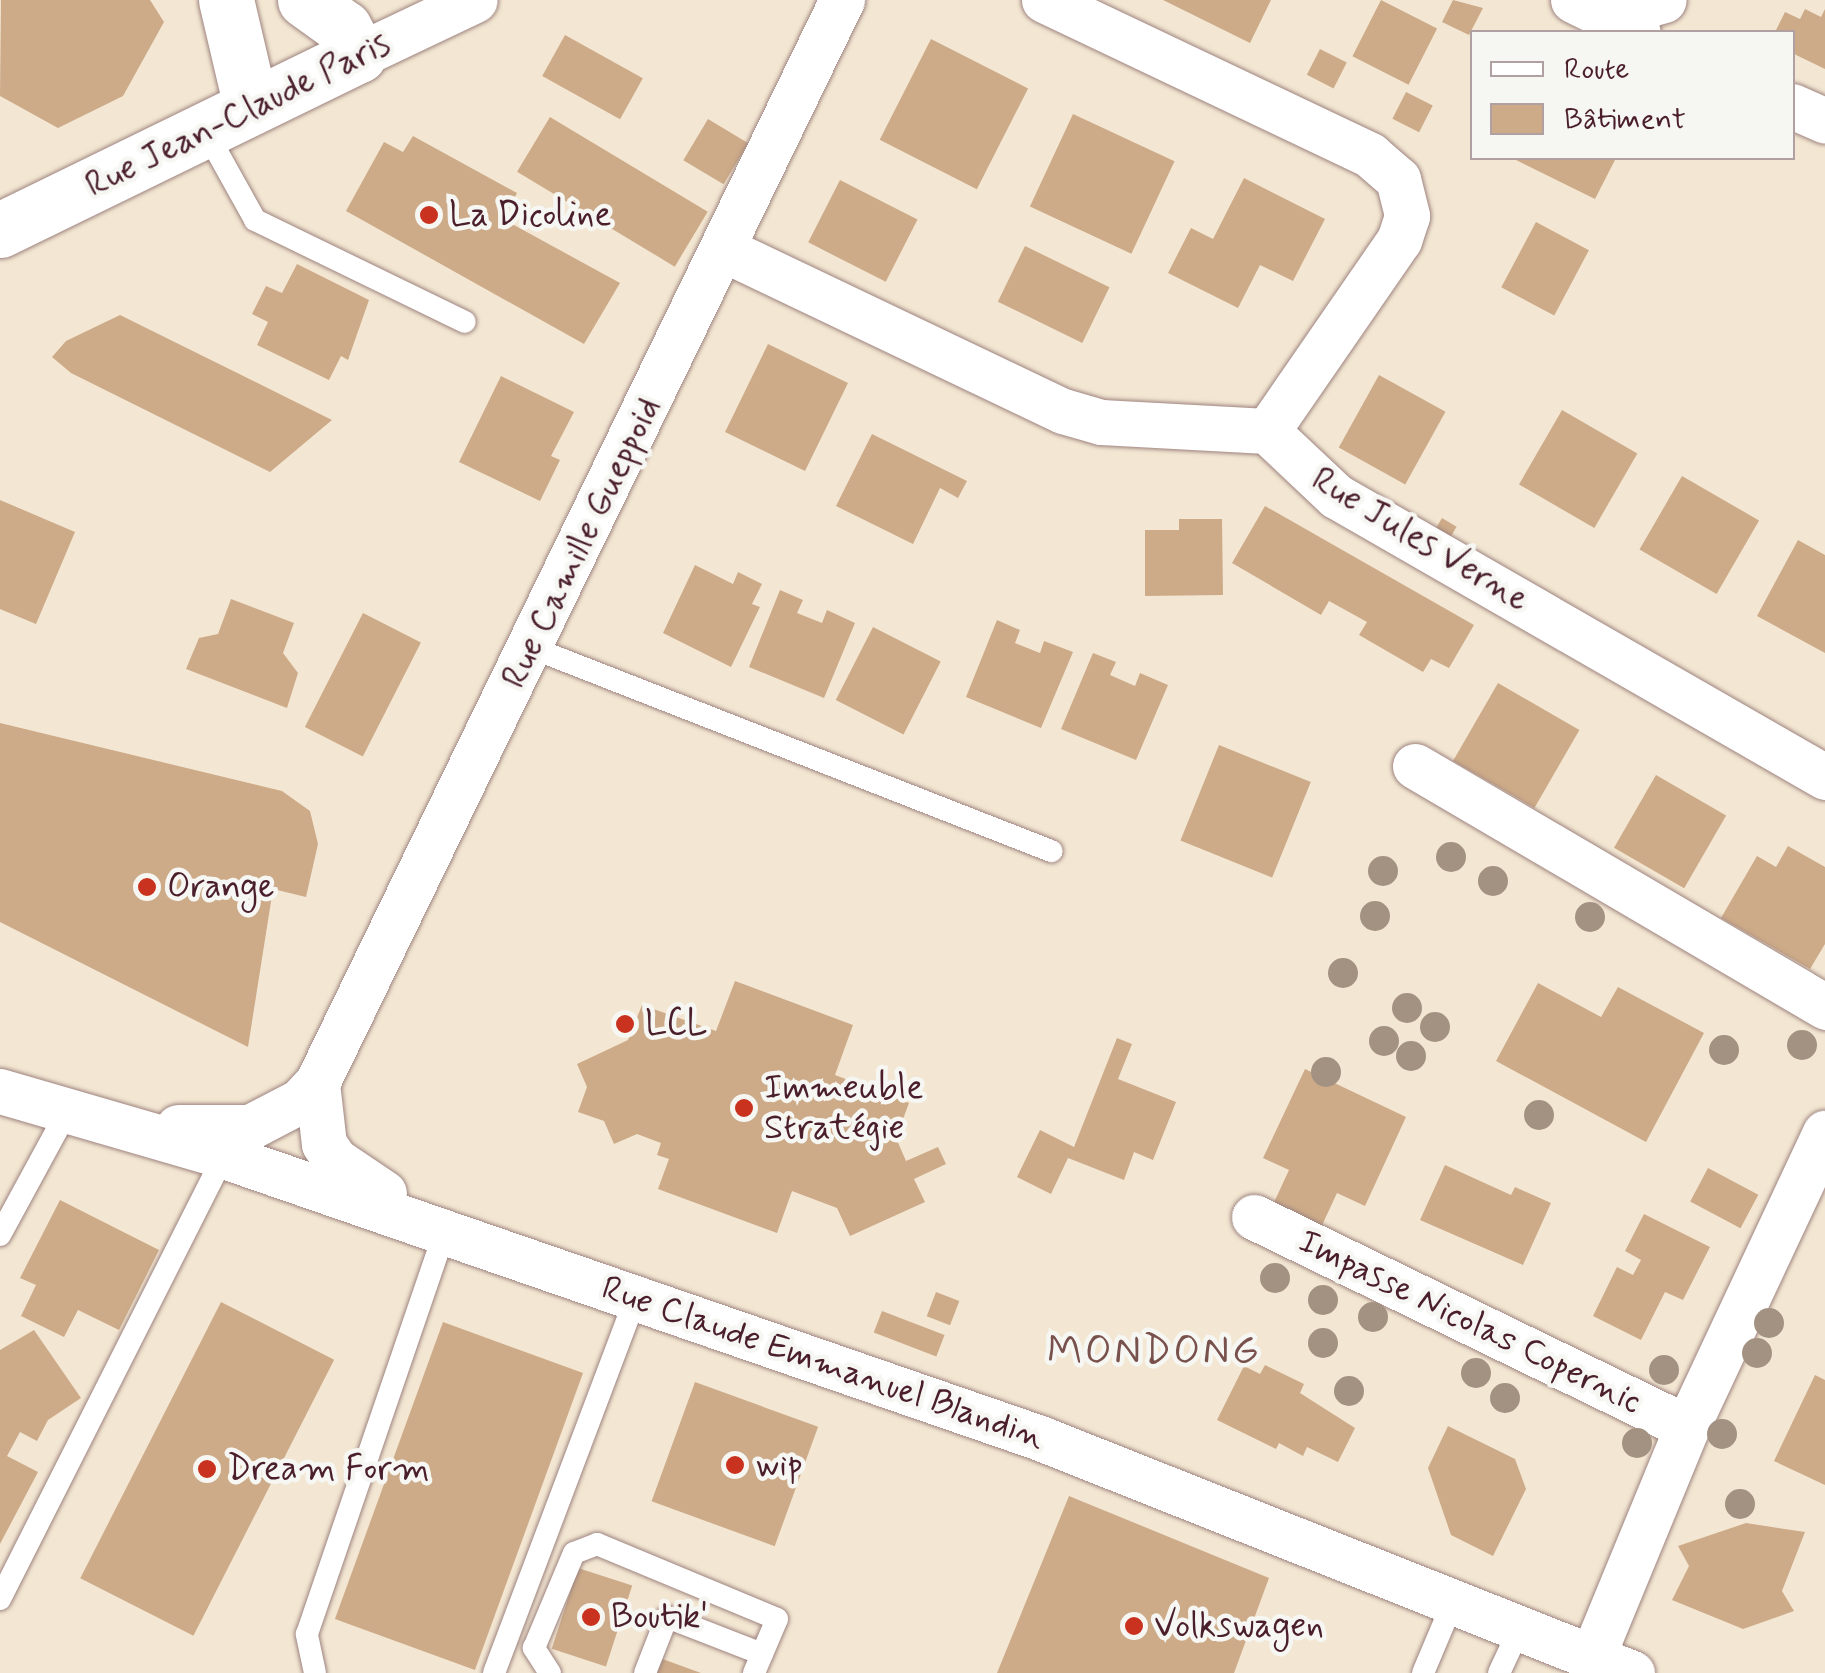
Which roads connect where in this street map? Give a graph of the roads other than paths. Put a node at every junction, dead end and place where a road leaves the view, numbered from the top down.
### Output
1 (226, 0) edge
2 (304, 0) edge
3 (842, 0) edge
4 (1044, 0) edge
5 (1664, 0) edge
6 (472, 1) edge
7 (1605, 16) edge
8 (359, 55) junction
9 (1795, 107) edge
10 (228, 118) junction
11 (1825, 121) edge
12 (0, 230) edge
13 (726, 250) junction
14 (464, 322) dead end
15 (1267, 431) junction
16 (530, 647) junction
17 (1415, 766) dead end
18 (1825, 778) edge
19 (1052, 852) dead end
20 (1825, 1007) edge
21 (317, 1084) junction
22 (0, 1092) edge
23 (68, 1110) junction
24 (122, 1123) junction
25 (1825, 1133) edge
26 (224, 1156) junction
27 (1254, 1217) dead end
28 (445, 1231) junction
29 (0, 1234) edge
30 (636, 1297) junction
31 (1687, 1427) junction
32 (682, 1579) junction
33 (0, 1599) edge
34 (1453, 1602) junction
35 (667, 1617) junction
36 (1520, 1628) junction
37 (758, 1664) edge
38 (1612, 1664) edge
39 (315, 1673) edge
40 (494, 1673) edge
41 (550, 1673) edge
42 (645, 1673) edge
43 (1423, 1673) edge
44 (1498, 1673) edge

1 - 10 street
2 - 8 street
3 - 13 street, Rue Camille Gueppoid
4 - 15 street
5 - 7 street
6 - 8 street, Rue Jean-Claude Paris
8 - 10 street, Rue Jean-Claude Paris
9 - 11 street
10 - 12 street, Rue Jean-Claude Paris
10 - 14 lane
13 - 15 street
13 - 16 street, Rue Camille Gueppoid
15 - 18 street, Rue Jules Verne
16 - 19 lane
16 - 21 street, Rue Camille Gueppoid
17 - 20 street
21 - 24 street, Rue Camille Gueppoid
21 - 28 street
22 - 23 street, Rue Claude Emmanuel Blandin
23 - 24 street, Rue Claude Emmanuel Blandin
23 - 29 lane
24 - 26 street, Rue Claude Emmanuel Blandin
25 - 31 street
26 - 28 street, Rue Claude Emmanuel Blandin
26 - 33 lane
27 - 31 street, Impasse Nicolas Copernic
28 - 30 street, Rue Claude Emmanuel Blandin
28 - 39 lane
30 - 34 street, Rue Claude Emmanuel Blandin
30 - 40 lane
31 - 38 street
32 - 35 lane
32 - 37 lane
32 - 41 lane
34 - 36 street, Rue Claude Emmanuel Blandin
34 - 43 lane
35 - 37 lane
35 - 42 lane
36 - 38 street, Rue Claude Emmanuel Blandin
36 - 44 lane

